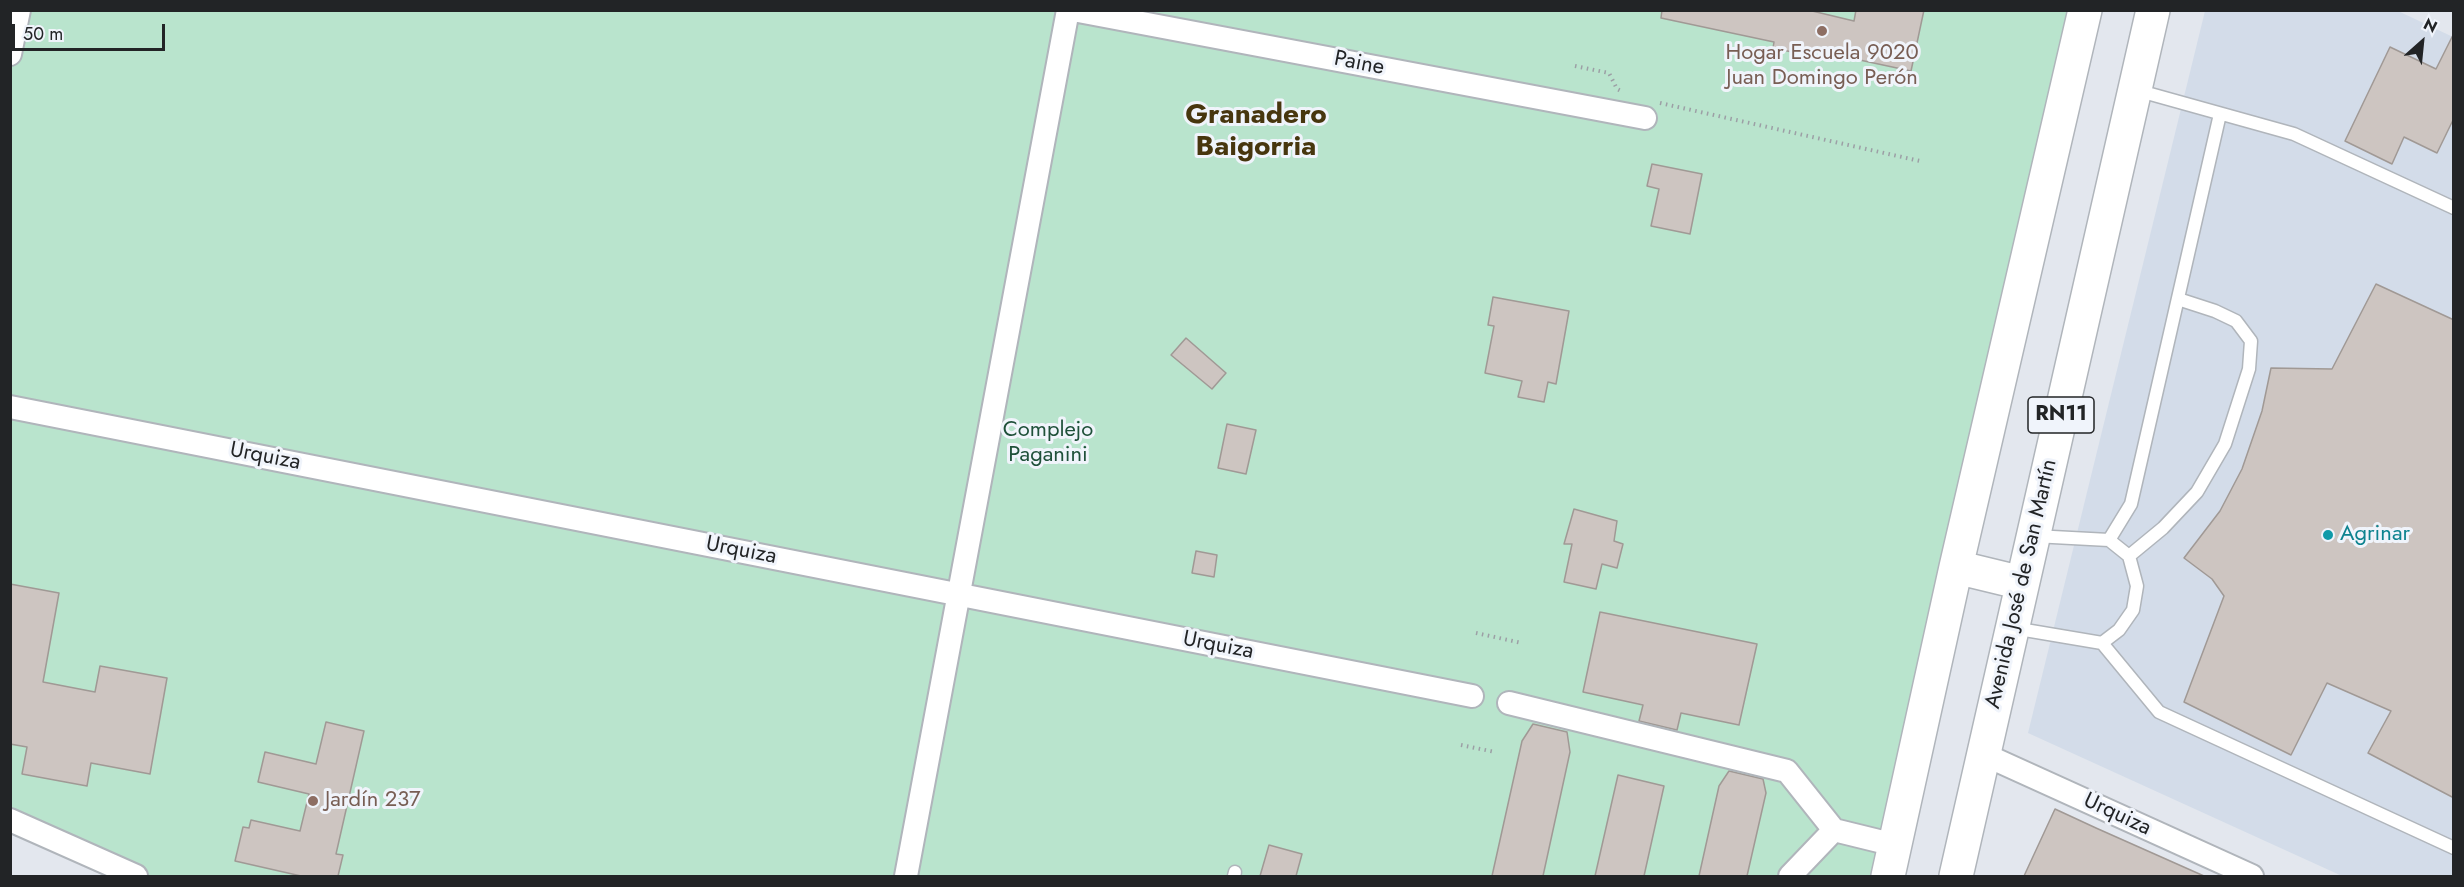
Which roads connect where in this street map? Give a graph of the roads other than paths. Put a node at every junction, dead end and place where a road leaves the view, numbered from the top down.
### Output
1 (19, 10) edge
2 (1068, 10) edge
3 (1073, 10) edge
4 (2085, 10) edge
5 (2153, 10) edge
6 (10, 54) edge
7 (2135, 90) junction
8 (1647, 109) road end
9 (2220, 114) junction
10 (2454, 208) edge
11 (2178, 299) junction
12 (10, 407) edge
13 (2033, 536) junction
14 (2109, 540) junction
15 (2129, 556) junction
16 (1956, 567) junction
17 (2022, 583) junction
18 (959, 594) junction
19 (2012, 628) junction
20 (2102, 643) junction
21 (1472, 696) dead end
22 (1509, 704) dead end
23 (1983, 754) junction
24 (10, 820) edge
25 (1834, 830) junction
26 (1895, 845) junction
27 (2454, 849) edge
28 (136, 876) edge
29 (906, 876) edge
30 (1790, 876) edge
31 (1888, 876) edge
32 (1956, 876) edge
33 (2252, 876) edge

1 - 6 street
2 - 18 street
3 - 8 street, Paine
4 - 16 main road, RN11
5 - 7 main road, Avenida José de San Martín / RN11
7 - 9 lane
7 - 13 main road, Avenida José de San Martín / RN11
9 - 10 lane
9 - 11 lane
11 - 14 lane
11 - 15 lane
12 - 18 street, Urquiza
13 - 14 lane
13 - 17 main road, Avenida José de San Martín / RN11
14 - 15 lane
15 - 20 lane
16 - 17 main road
16 - 26 main road, RN11
17 - 19 main road, Avenida José de San Martín / RN11
18 - 21 street, Urquiza
18 - 29 street
19 - 20 lane
19 - 23 main road, Avenida José de San Martín / RN11
20 - 27 lane
22 - 25 street
23 - 32 main road, Avenida José de San Martín / RN11
23 - 33 street, Urquiza
24 - 28 street
25 - 26 street
25 - 30 street
26 - 31 main road, RN11

